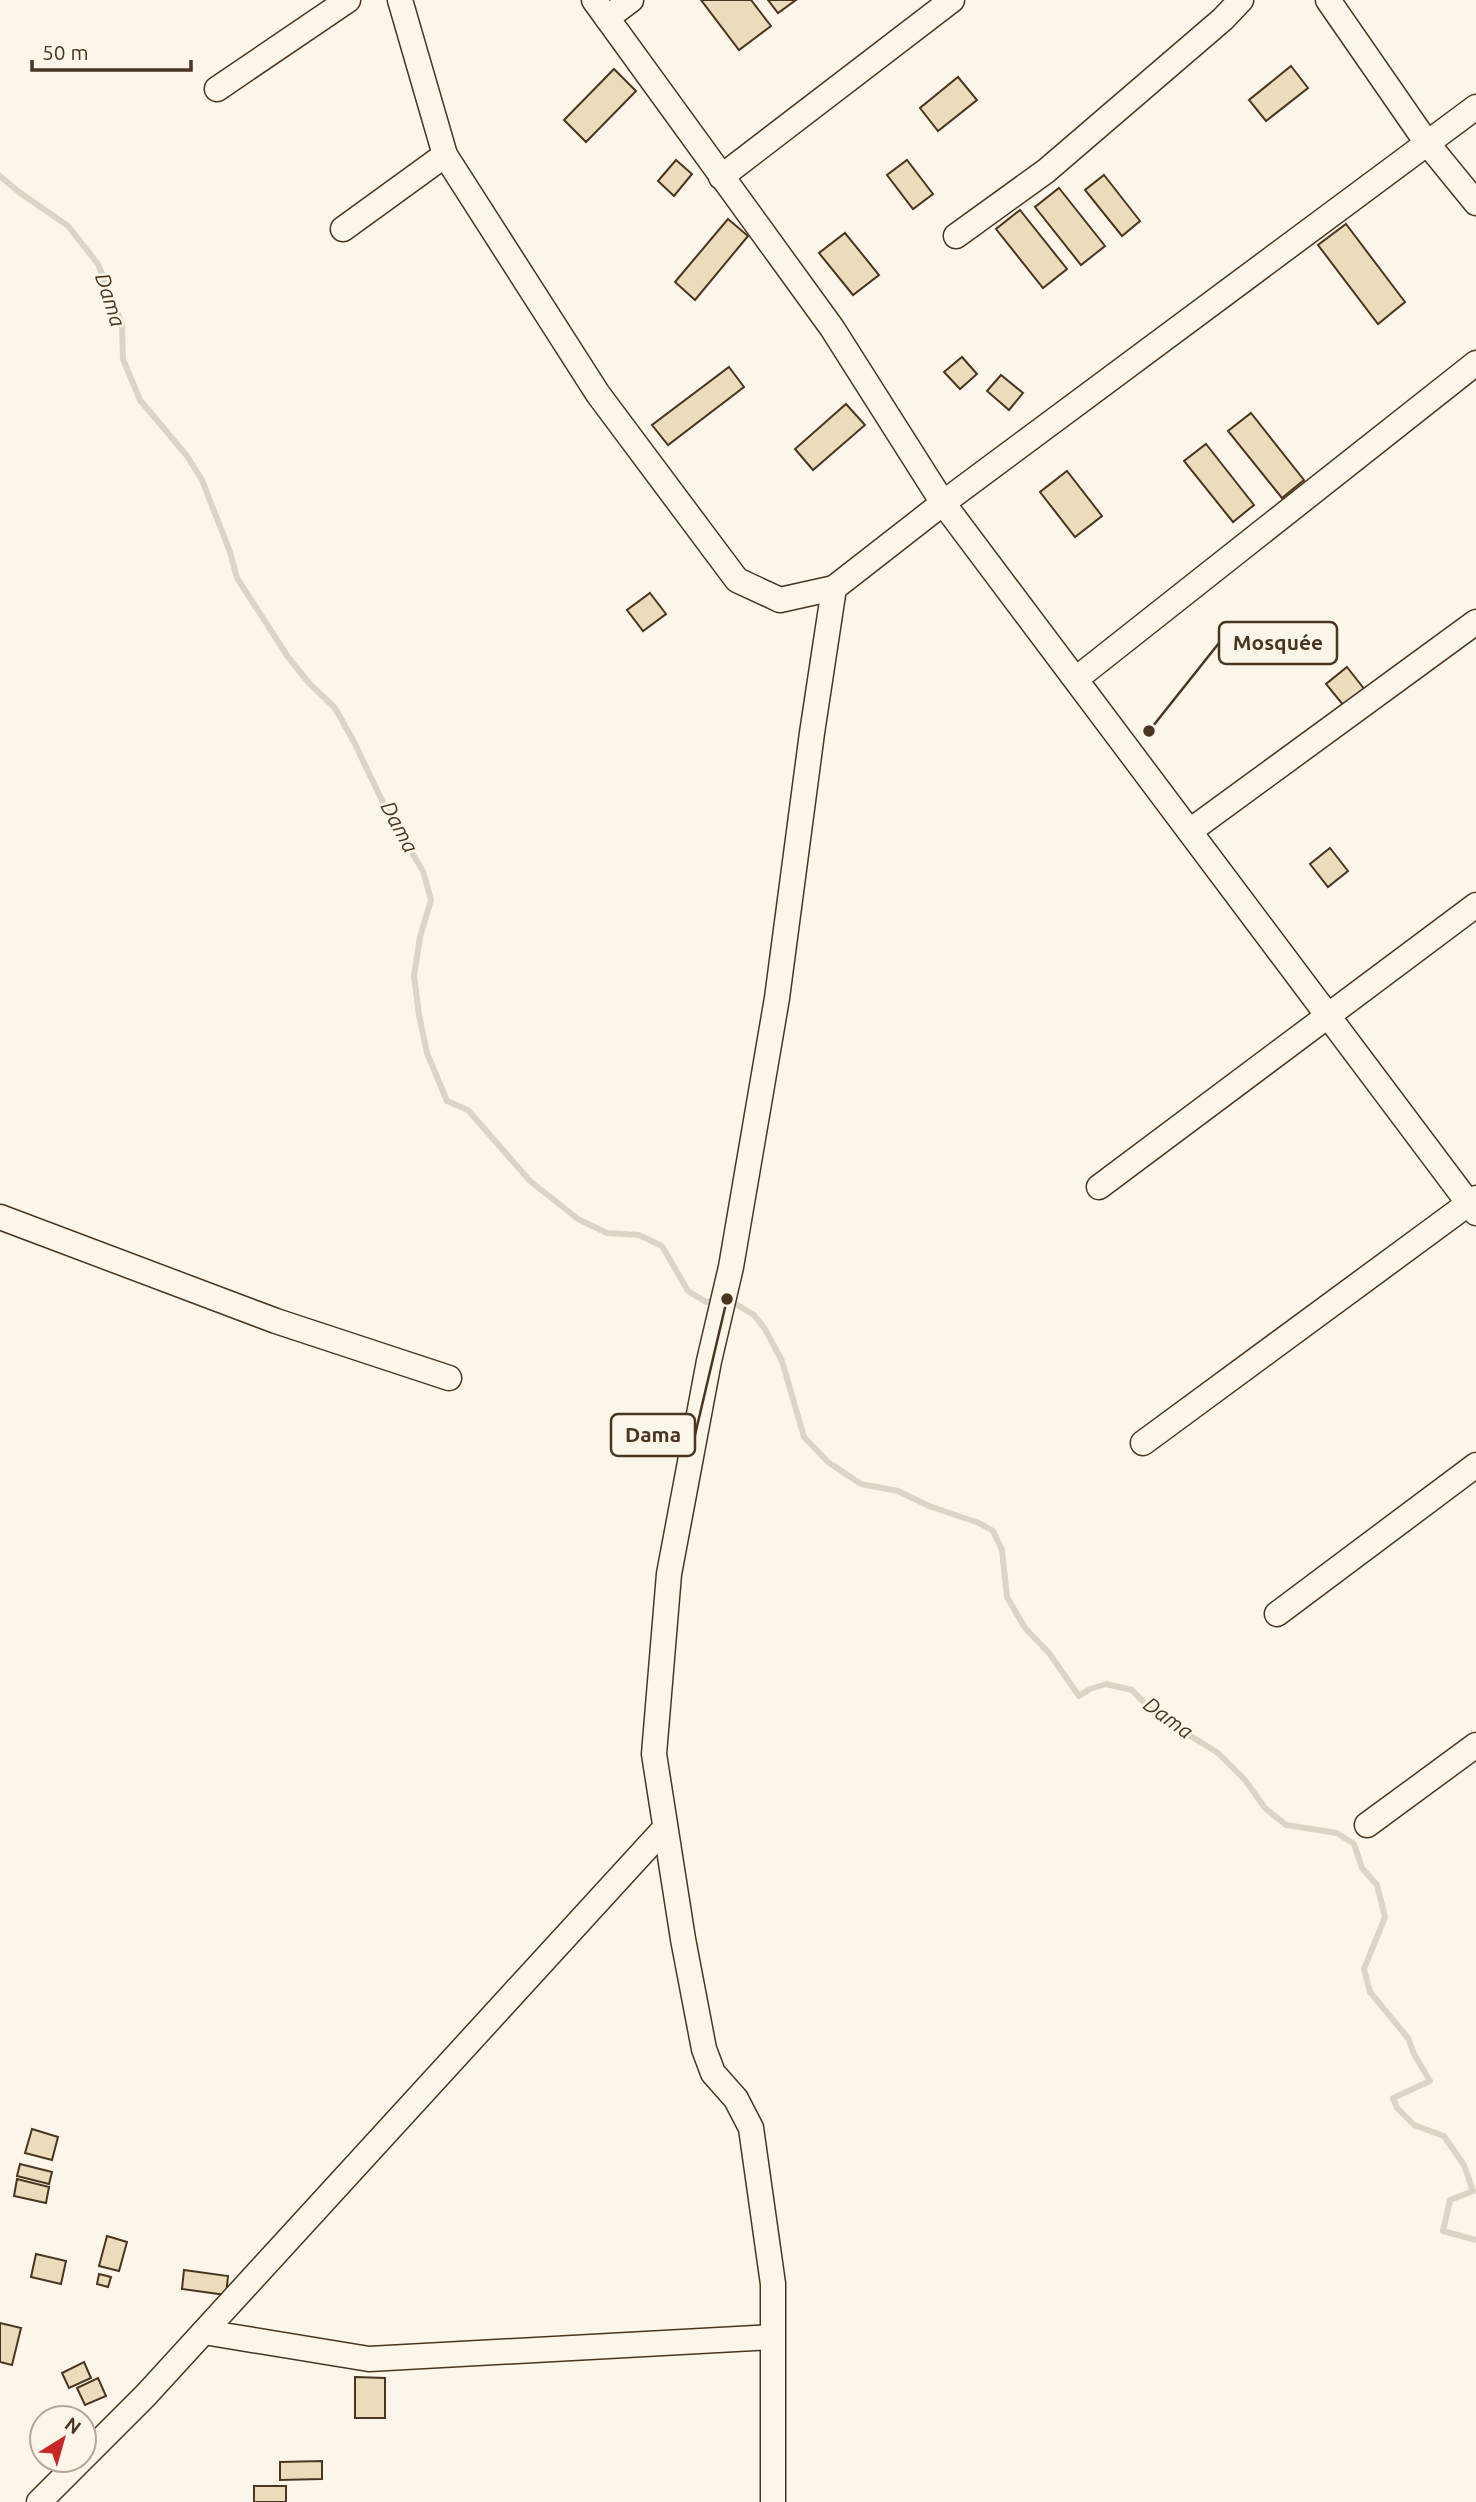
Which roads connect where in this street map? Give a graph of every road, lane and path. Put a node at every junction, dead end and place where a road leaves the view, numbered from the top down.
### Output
1 (348, 0) edge
2 (400, 0) edge
3 (631, 0) edge
4 (951, 0) edge
5 (1241, 0) edge
6 (1328, 0) edge
7 (600, 9) edge
8 (217, 89) dead end
9 (1476, 107) edge
10 (1427, 143) junction
11 (445, 155) junction
12 (721, 177) junction
13 (1476, 203) edge
14 (343, 229) dead end
15 (956, 236) dead end
16 (1476, 363) edge
17 (943, 503) junction
18 (834, 588) junction
19 (1476, 622) edge
20 (1076, 679) junction
21 (1190, 831) junction
22 (1476, 905) edge
23 (1327, 1014) junction
24 (1099, 1186) dead end
25 (1474, 1205) edge
26 (0, 1217) edge
27 (449, 1378) dead end
28 (1143, 1443) dead end
29 (1476, 1465) edge
30 (1277, 1614) dead end
31 (1476, 1745) edge
32 (1367, 1825) dead end
33 (665, 1828) junction
34 (204, 2332) junction
35 (772, 2337) junction
36 (98, 2444) edge
37 (68, 2474) edge
38 (40, 2502) edge
39 (773, 2502) edge

1 - 8 street
2 - 11 street
3 - 7 street
4 - 12 street
5 - 15 street
6 - 10 street
7 - 12 street
9 - 10 street
10 - 13 street
10 - 17 street
11 - 14 street
11 - 18 street
12 - 17 street
16 - 20 street
17 - 18 street
17 - 20 street
18 - 33 street
19 - 21 street
20 - 21 street
21 - 23 street
22 - 23 street
23 - 24 street
23 - 25 street
25 - 28 street
26 - 27 street
29 - 30 street
31 - 32 street
33 - 34 street
33 - 35 street
34 - 35 street
34 - 36 street
35 - 39 street
37 - 38 street

